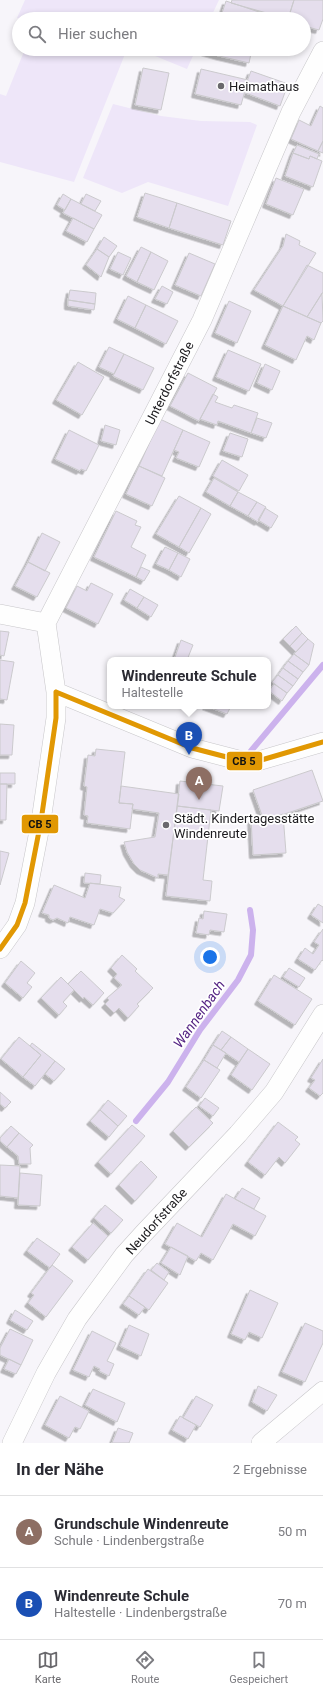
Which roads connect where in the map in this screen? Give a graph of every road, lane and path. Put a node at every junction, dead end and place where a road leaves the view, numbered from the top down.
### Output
1 (323, 51) edge
2 (0, 614) edge
3 (46, 623) junction
4 (56, 692) junction
5 (323, 742) edge
6 (0, 949) edge
7 (323, 1014) edge
8 (323, 1391) edge
9 (12, 1443) edge
10 (261, 1443) edge

1 - 3 street, Unterdorfstraße
2 - 3 street
3 - 4 street
4 - 5 street
4 - 6 street
7 - 9 street, Neudorfstraße
8 - 10 street

